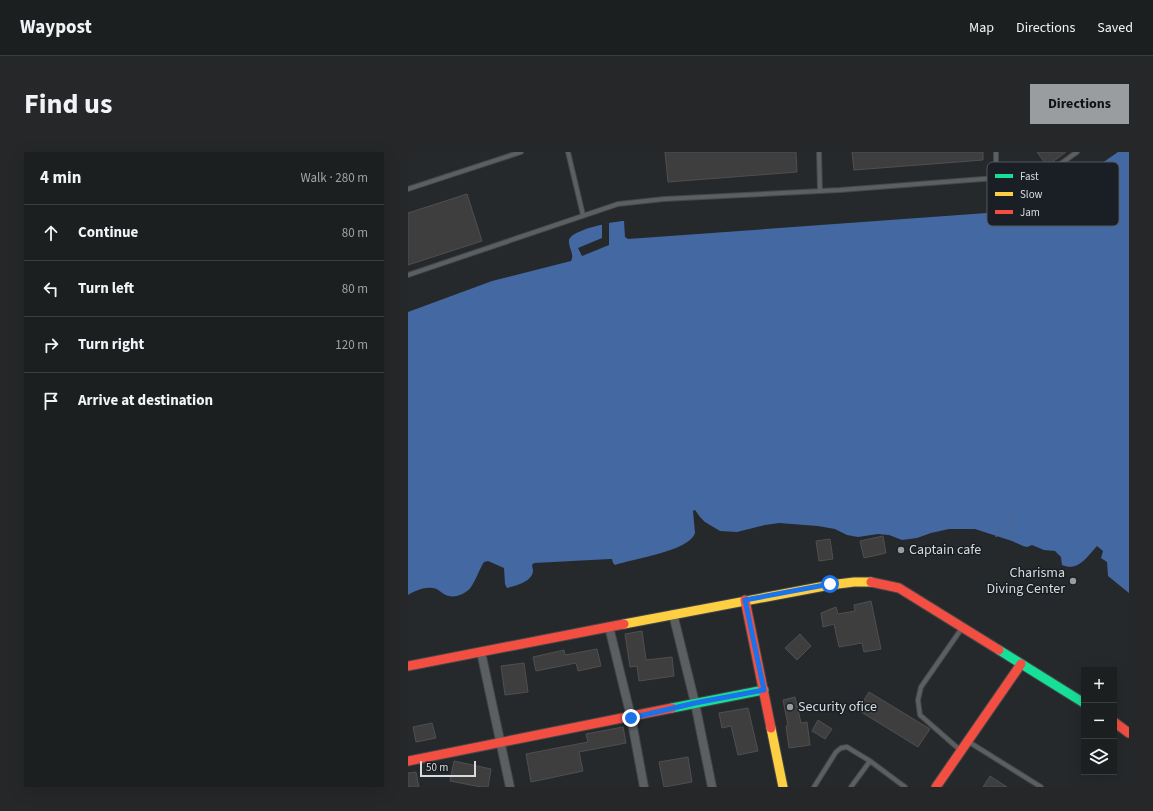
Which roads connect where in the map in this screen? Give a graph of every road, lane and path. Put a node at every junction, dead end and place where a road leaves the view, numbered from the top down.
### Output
1 (521, 152) edge
2 (568, 152) edge
3 (819, 152) edge
4 (1077, 152) edge
5 (1062, 162) edge
6 (987, 179) edge
7 (408, 190) edge
8 (820, 191) junction
9 (583, 215) junction
10 (408, 275) edge
11 (1001, 518) dead end
12 (999, 526) dead end
13 (996, 536) dead end
14 (1012, 541) dead end
15 (745, 600) junction
16 (673, 614) junction
17 (963, 626) junction
18 (609, 627) junction
19 (481, 652) junction
20 (1021, 664) junction
21 (408, 666) edge
22 (764, 690) junction
23 (1081, 701) edge
24 (695, 703) junction
25 (631, 718) junction
26 (1117, 724) edge
27 (1129, 733) edge
28 (967, 741) junction
29 (501, 743) junction
30 (960, 750) junction
31 (408, 761) edge
32 (870, 761) junction
33 (510, 787) edge
34 (644, 787) edge
35 (712, 787) edge
36 (783, 787) edge
37 (814, 787) edge
38 (852, 787) edge
39 (905, 787) edge
40 (936, 787) edge
41 (1041, 787) edge

1 - 7 lane
2 - 9 lane
3 - 8 lane
4 - 5 lane
6 - 8 lane
8 - 9 lane
9 - 10 lane
11 - 14 path
12 - 13 path
15 - 16 main road
15 - 17 main road
15 - 22 main road
16 - 18 main road
16 - 24 street
17 - 20 main road
17 - 30 lane
18 - 19 main road
18 - 25 street
19 - 21 main road
19 - 29 street
20 - 23 main road
20 - 28 main road
22 - 24 main road
22 - 36 main road
24 - 25 main road
24 - 35 street
25 - 29 main road
25 - 34 street
26 - 27 main road
28 - 30 main road
28 - 41 lane
29 - 31 main road
29 - 33 street
30 - 40 main road
32 - 37 lane
32 - 38 lane
32 - 39 lane

